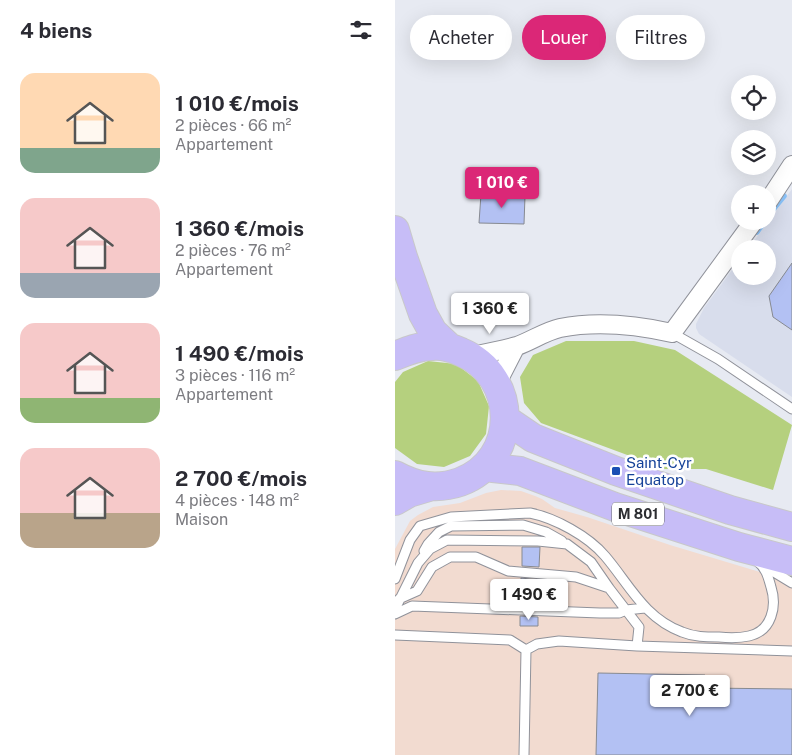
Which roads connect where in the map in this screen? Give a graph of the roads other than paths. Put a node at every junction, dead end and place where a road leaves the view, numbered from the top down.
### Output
1 (792, 165) edge
2 (776, 189) edge
3 (395, 230) edge
4 (747, 230) edge
5 (672, 332) junction
6 (517, 346) junction
7 (461, 352) junction
8 (395, 356) edge
9 (497, 384) junction
10 (792, 409) edge
11 (505, 419) junction
12 (485, 467) junction
13 (395, 475) edge
14 (429, 487) junction
15 (395, 502) edge
16 (792, 526) edge
17 (567, 544) junction
18 (739, 547) junction
19 (792, 561) edge
20 (418, 562) junction
21 (764, 566) junction
22 (395, 579) edge
23 (792, 583) edge
24 (609, 588) junction
25 (399, 599) junction
26 (395, 608) edge
27 (645, 608) junction
28 (626, 610) junction
29 (395, 614) edge
30 (395, 635) edge
31 (637, 646) junction
32 (526, 650) junction
33 (792, 651) edge
34 (524, 755) edge

1 - 2 street
3 - 7 main road
4 - 5 street
5 - 6 street
5 - 10 lane
6 - 7 street
6 - 9 street
7 - 8 main road
7 - 9 main road
9 - 11 main road
11 - 12 main road
11 - 16 main road, M 801
12 - 14 main road
12 - 18 main road, M 801
13 - 14 main road
14 - 15 main road
17 - 20 lane
17 - 20 lane
17 - 24 lane
18 - 19 main road, M 801
18 - 21 lane
20 - 25 lane
21 - 23 lane
21 - 27 lane
22 - 27 lane
24 - 25 lane
24 - 28 lane
25 - 26 lane
27 - 28 lane
28 - 29 lane
28 - 31 lane
30 - 32 lane
31 - 32 lane
31 - 33 lane
32 - 34 lane

